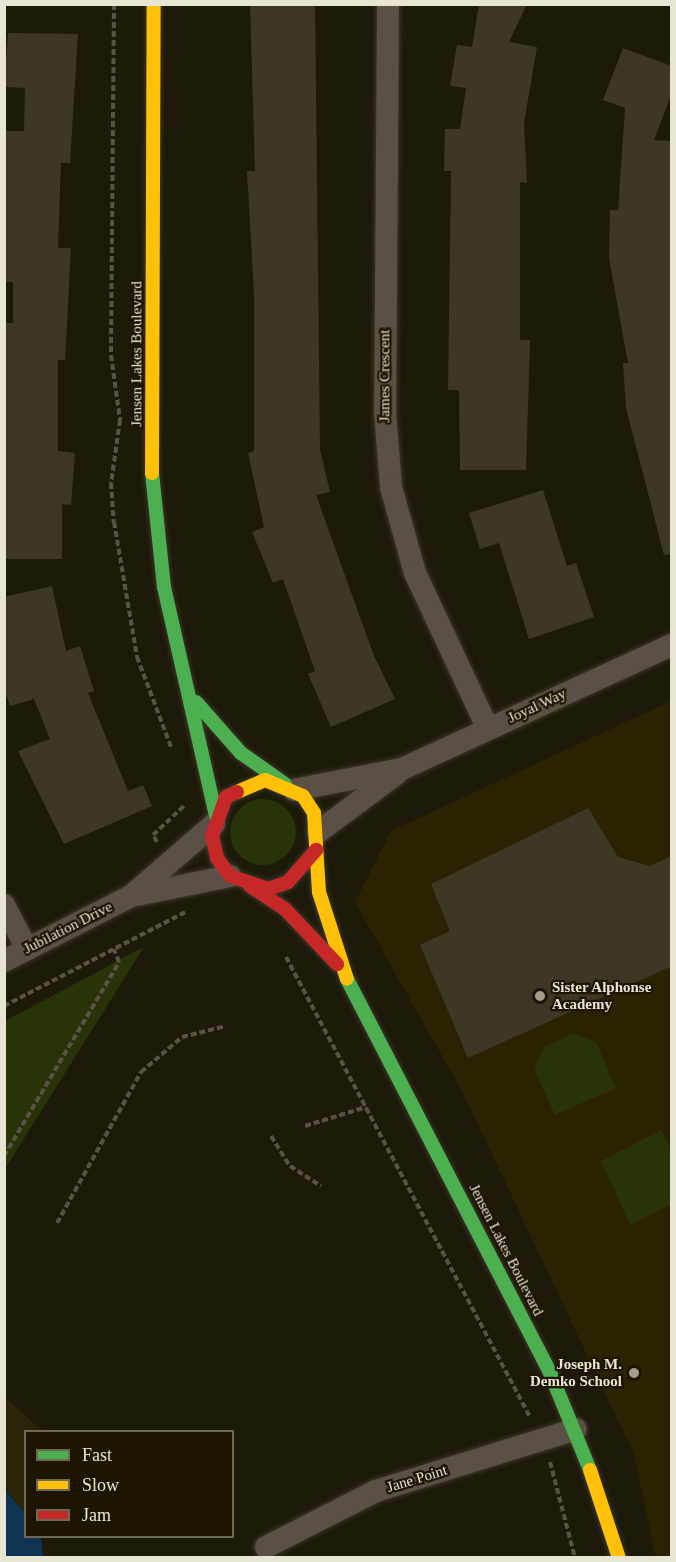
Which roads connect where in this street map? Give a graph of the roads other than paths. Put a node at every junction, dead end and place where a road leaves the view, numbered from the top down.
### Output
1 (154, 4) edge
2 (388, 4) edge
3 (672, 645) edge
4 (193, 698) junction
5 (488, 729) junction
6 (402, 769) junction
7 (290, 787) junction
8 (215, 819) junction
9 (317, 841) junction
10 (240, 881) junction
11 (131, 896) junction
12 (4, 905) edge
13 (27, 949) junction
14 (4, 961) edge
15 (341, 968) junction
16 (576, 1430) junction
17 (266, 1547) dead end
18 (619, 1557) edge

1 - 4 street, Jensen Lakes Boulevard
2 - 5 street, James Crescent
3 - 5 street, Joyal Way
4 - 7 street, Jensen Lakes Boulevard
4 - 8 street, Jensen Lakes Boulevard
5 - 6 street, Joyal Way
6 - 7 street, Joyal Way
6 - 9 street, Joyal Way
7 - 8 street
7 - 9 street
8 - 10 street
8 - 11 street, Jubilation Drive
9 - 10 street
9 - 15 street, Jensen Lakes Boulevard
10 - 11 street, Jubilation Drive
10 - 15 street, Jensen Lakes Boulevard
11 - 13 street, Jubilation Drive
12 - 13 street
13 - 14 street, Jubilation Drive
15 - 16 street, Jensen Lakes Boulevard
16 - 17 street, Jane Point
16 - 18 street, Jensen Lakes Boulevard

